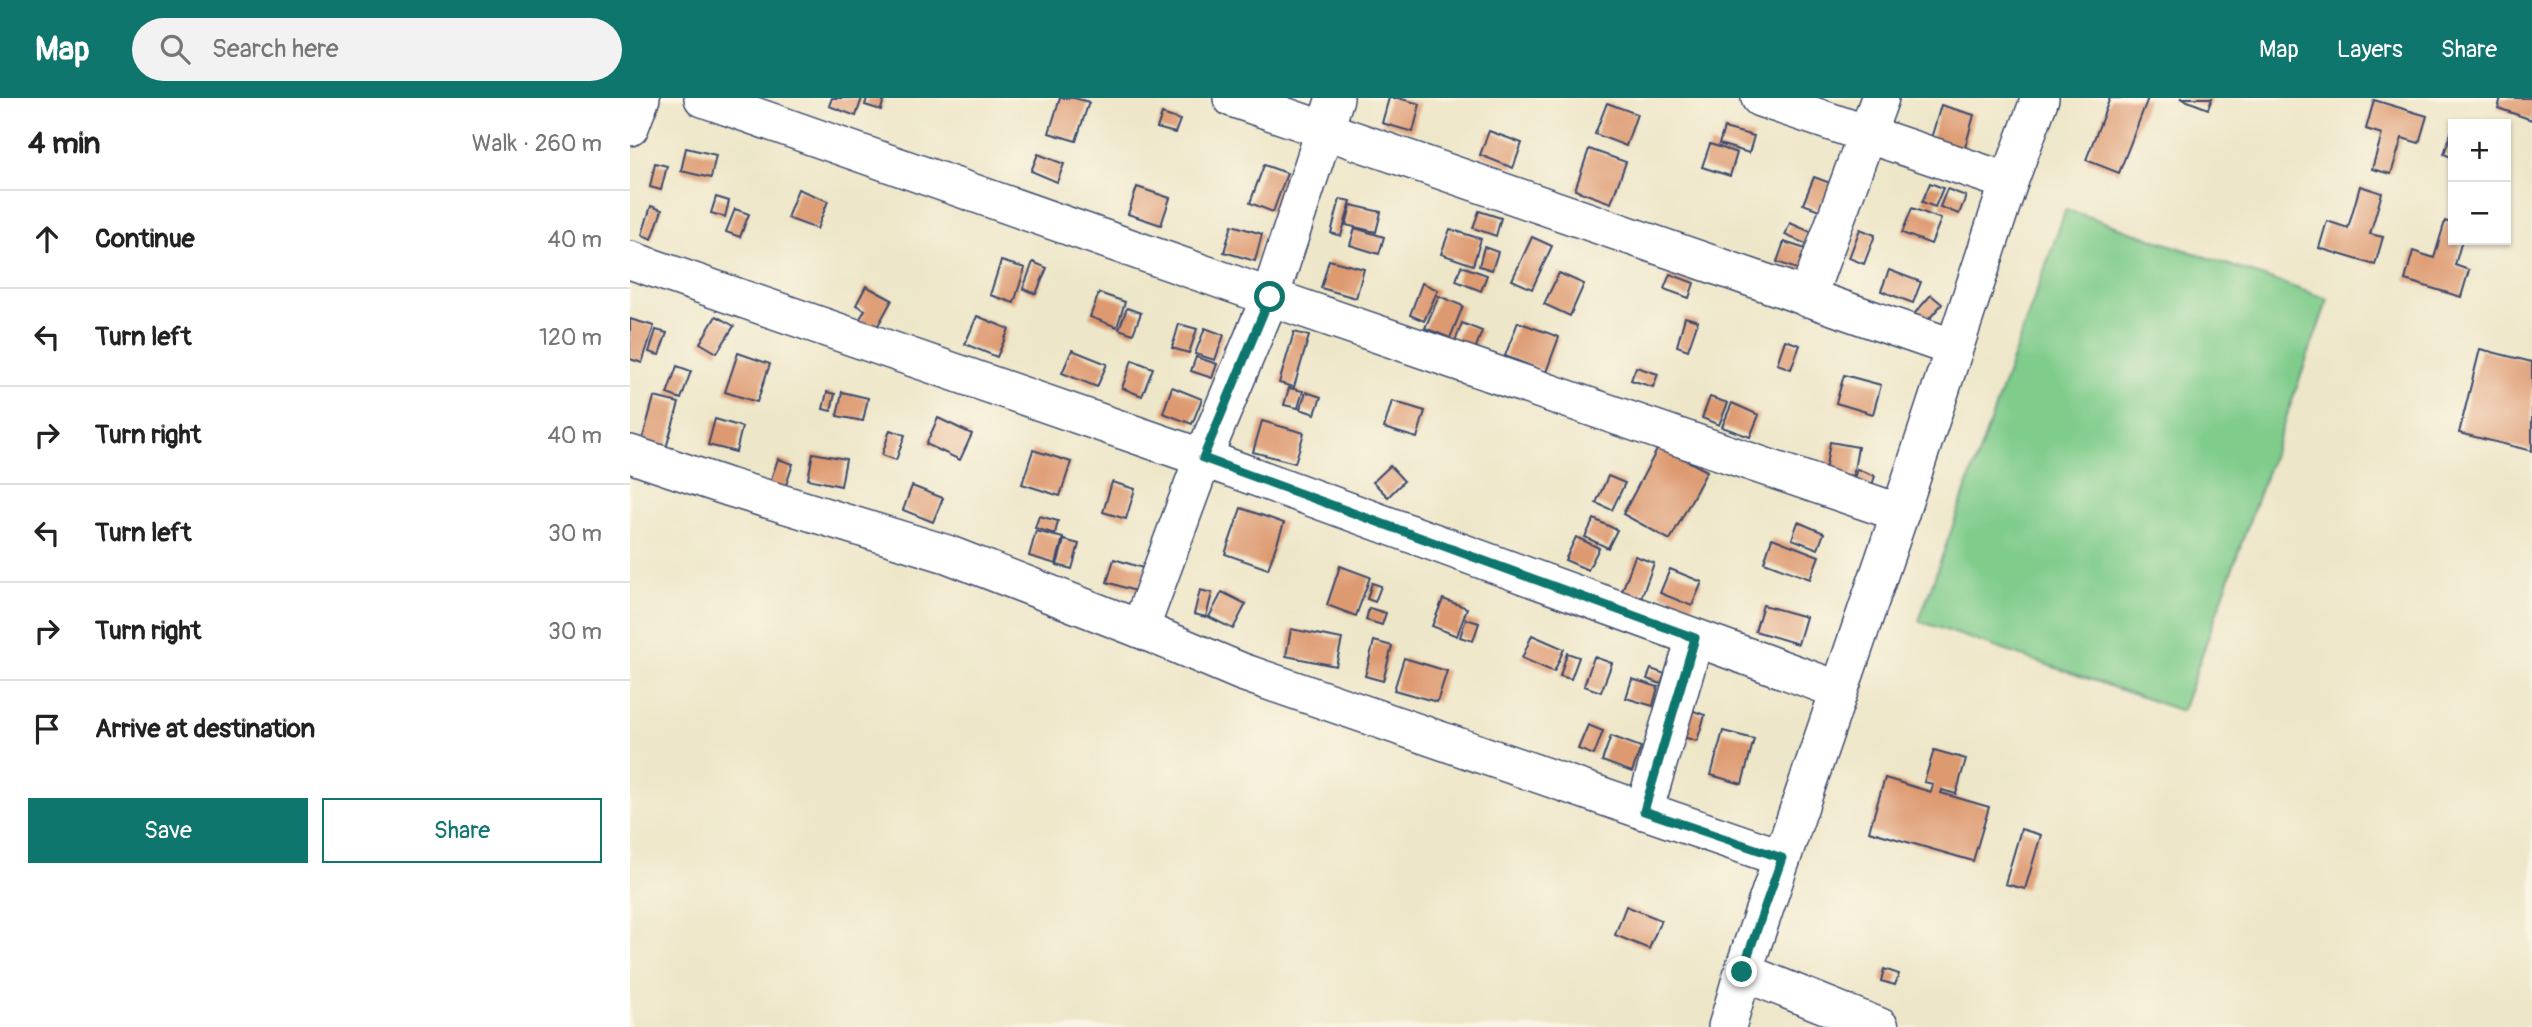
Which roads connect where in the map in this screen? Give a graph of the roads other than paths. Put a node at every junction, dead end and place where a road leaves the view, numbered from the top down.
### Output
1 (641, 98) edge
2 (703, 98) edge
3 (1232, 98) edge
4 (1760, 98) edge
5 (1880, 98) edge
6 (2040, 98) edge
7 (1330, 115) edge
8 (630, 127) edge
9 (1868, 135) junction
10 (2009, 182) junction
11 (630, 260) edge
12 (1270, 297) junction
13 (1807, 298) junction
14 (1954, 348) junction
15 (630, 454) edge
16 (1203, 458) junction
17 (1900, 513) junction
18 (1140, 629) junction
19 (1695, 638) junction
20 (1839, 690) junction
21 (1644, 811) junction
22 (1782, 858) junction
23 (1742, 972) junction
24 (1727, 1027) edge
25 (1880, 1027) edge

1 - 8 street
2 - 12 street
3 - 7 street
4 - 9 street
5 - 9 street
6 - 10 street
7 - 12 street
7 - 13 street
9 - 10 street
9 - 13 street
10 - 14 street
11 - 16 street
12 - 16 street
12 - 17 street
13 - 14 street
14 - 17 street
15 - 18 street
16 - 18 street
16 - 19 street
17 - 20 street
18 - 21 street
19 - 20 street
19 - 21 street
20 - 22 street
21 - 22 street
22 - 23 street
23 - 24 street
23 - 25 street

